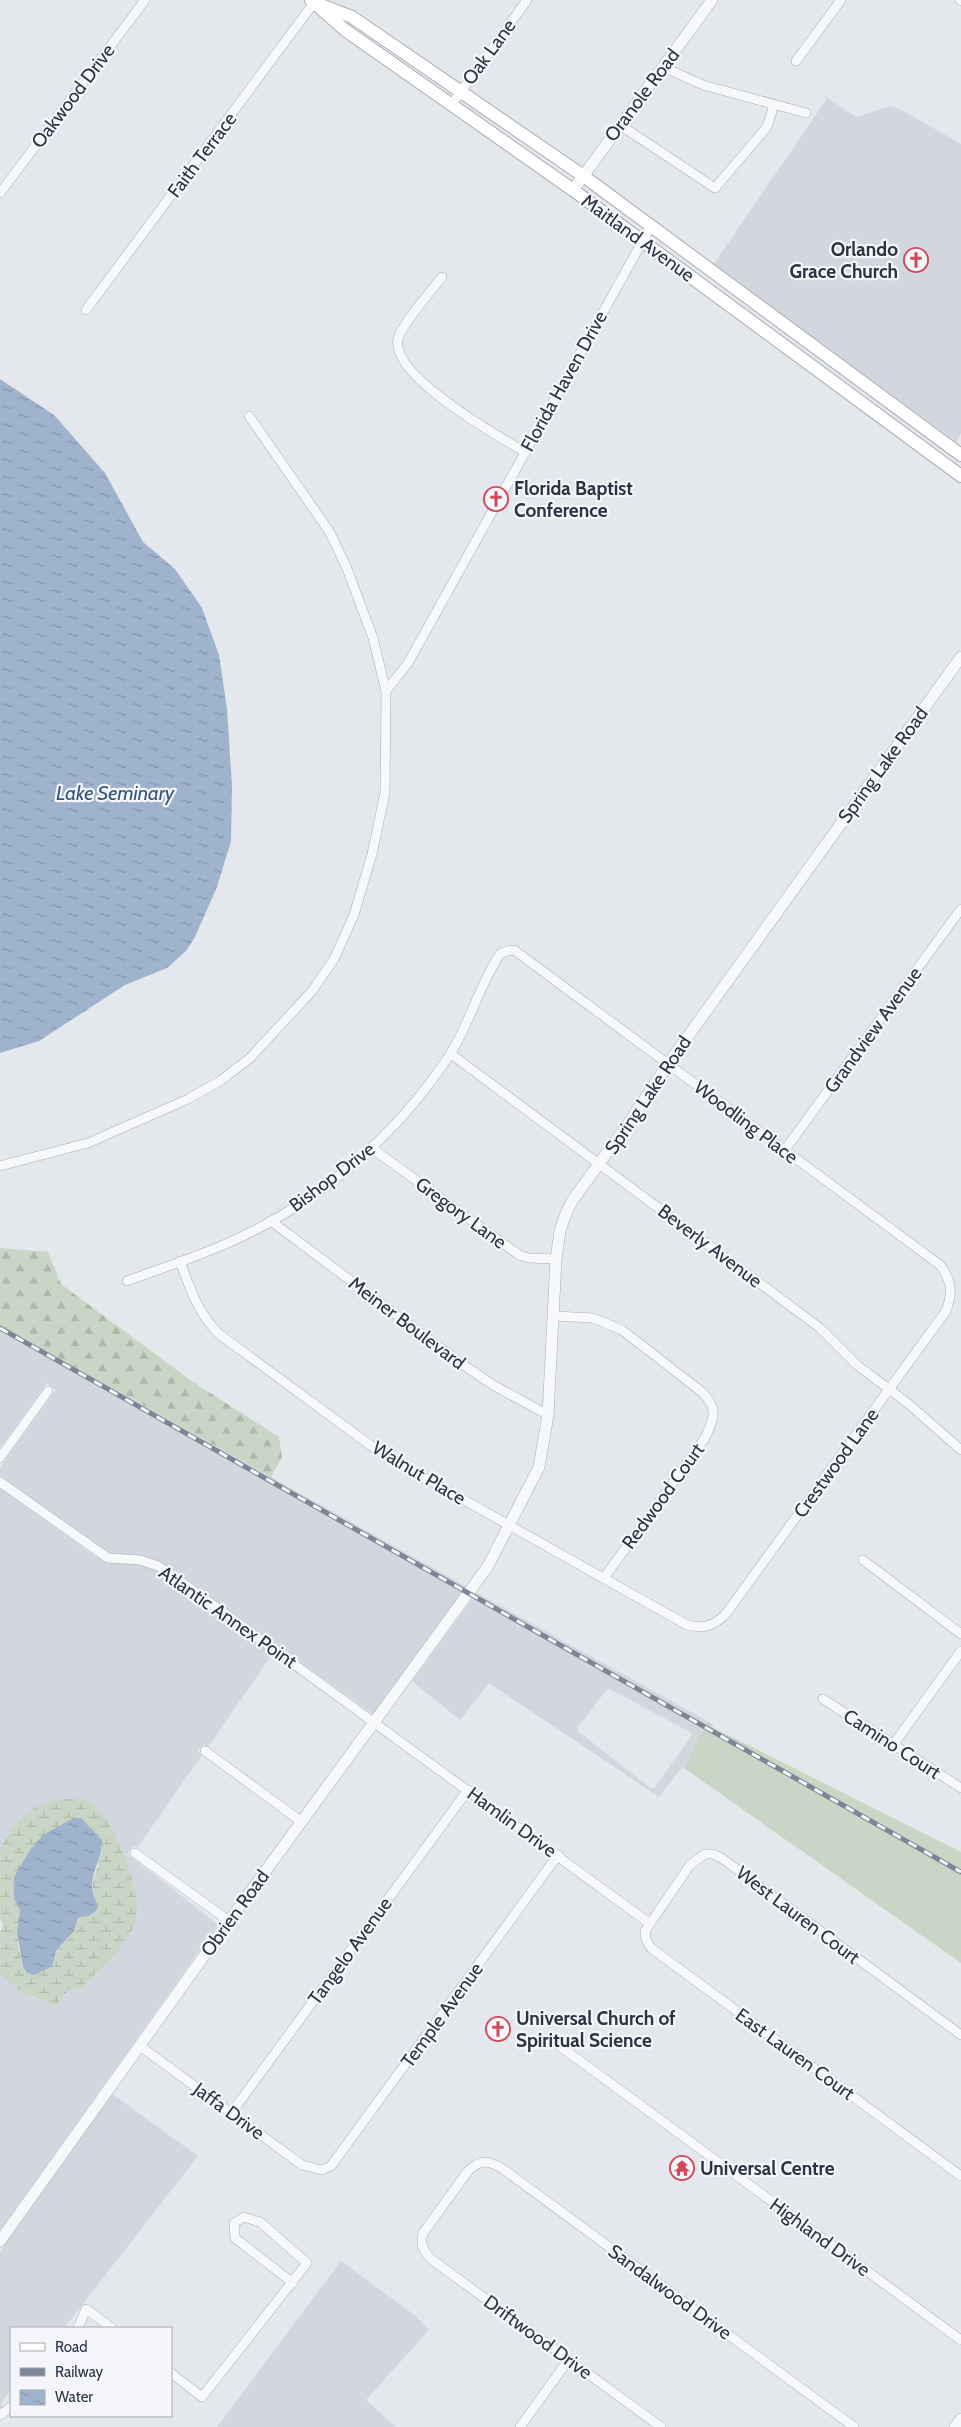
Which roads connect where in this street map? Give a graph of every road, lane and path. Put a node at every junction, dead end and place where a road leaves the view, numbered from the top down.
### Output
1 (145, 0) edge
2 (527, 0) edge
3 (712, 0) edge
4 (841, 0) edge
5 (314, 1) edge
6 (796, 61) dead end
7 (663, 66) junction
8 (461, 90) junction
9 (452, 104) junction
10 (774, 105) junction
11 (806, 113) dead end
12 (620, 125) junction
13 (582, 175) junction
14 (573, 190) junction
15 (0, 193) edge
16 (651, 226) junction
17 (642, 241) junction
18 (442, 277) dead end
19 (86, 310) dead end
20 (810, 343) junction
21 (817, 370) junction
22 (249, 416) dead end
23 (926, 429) junction
24 (916, 443) junction
25 (525, 452) junction
26 (961, 455) edge
27 (961, 476) edge
28 (961, 657) edge
29 (386, 691) junction
30 (961, 908) edge
31 (507, 950) joint
32 (451, 1054) junction
33 (668, 1064) junction
34 (373, 1148) junction
35 (784, 1151) junction
36 (600, 1164) junction
37 (0, 1166) edge
38 (271, 1221) junction
39 (556, 1260) junction
40 (180, 1262) junction
41 (127, 1281) dead end
42 (951, 1286) joint
43 (554, 1316) junction
44 (890, 1389) junction
45 (48, 1390) dead end
46 (548, 1415) junction
47 (961, 1450) edge
48 (0, 1458) edge
49 (0, 1482) edge
50 (510, 1527) junction
51 (863, 1560) dead end
52 (604, 1578) junction
53 (473, 1588) joint
54 (705, 1628) joint
55 (961, 1634) edge
56 (961, 1650) edge
57 (823, 1699) dead end
58 (375, 1722) junction
59 (893, 1745) junction
60 (205, 1751) dead end
61 (961, 1788) edge
62 (468, 1790) junction
63 (302, 1822) junction
64 (135, 1853) dead end
65 (558, 1855) junction
66 (228, 1921) junction
67 (649, 1923) junction
68 (961, 2035) edge
69 (557, 2044) dead end
70 (140, 2046) junction
71 (232, 2112) junction
72 (322, 2170) joint
73 (961, 2176) edge
74 (0, 2241) edge
75 (421, 2242) joint
76 (293, 2283) junction
77 (78, 2327) edge
78 (111, 2327) edge
79 (961, 2340) edge
80 (569, 2359) junction
81 (172, 2374) edge
82 (961, 2419) edge
83 (520, 2427) edge
84 (662, 2427) edge
85 (854, 2427) edge
86 (955, 2427) edge

1 - 15 street, Oakwood Drive
2 - 8 street, Oak Lane
3 - 7 street, Oranole Road
4 - 6 street
5 - 8 main road, Maitland Avenue
5 - 9 main road, Maitland Avenue
5 - 19 street, Faith Terrace
7 - 10 street
7 - 12 street, Oranole Road
8 - 9 street, Oak Lane
8 - 13 main road, Maitland Avenue
9 - 14 main road, Maitland Avenue
10 - 11 street
10 - 12 street
12 - 13 street, Oranole Road
13 - 14 street, Oranole Road
13 - 16 main road, Maitland Avenue
14 - 17 main road, Maitland Avenue
16 - 17 street, Florida Haven Drive
16 - 20 main road, Maitland Avenue
17 - 21 main road, Maitland Avenue
17 - 25 street, Florida Haven Drive
18 - 25 street
20 - 21 main road
20 - 23 main road, Maitland Avenue
21 - 24 main road, Maitland Avenue
22 - 29 street
23 - 24 street
23 - 26 main road, Maitland Avenue
24 - 27 main road, Maitland Avenue
25 - 29 street, Florida Haven Drive
28 - 33 street, Spring Lake Road
29 - 37 street
30 - 35 street, Grandview Avenue
31 - 32 street, Bishop Drive
31 - 33 street, Woodling Place
32 - 34 street, Bishop Drive
32 - 36 street, Beverly Avenue
33 - 35 street, Woodling Place
33 - 36 street, Spring Lake Road
34 - 38 street, Bishop Drive
34 - 39 street, Gregory Lane
35 - 42 street, Woodling Place
36 - 39 street, Spring Lake Road
36 - 44 street, Beverly Avenue
38 - 40 street, Bishop Drive
38 - 46 street, Meiner Boulevard
39 - 43 street, Spring Lake Road
40 - 41 street, Bishop Drive
40 - 50 street, Walnut Place
42 - 44 street, Crestwood Lane
43 - 46 street, Spring Lake Road
43 - 52 street, Redwood Court
44 - 47 street, Beverly Avenue
44 - 54 street, Crestwood Lane
45 - 48 street
46 - 50 street, Spring Lake Road
49 - 58 street, Atlantic Annex Point
50 - 52 street, Walnut Place
50 - 53 street, Spring Lake Road
51 - 55 street
52 - 54 street, Walnut Place
53 - 58 street, Obrien Road
56 - 59 street
57 - 59 street, Camino Court
58 - 62 street, Hamlin Drive
58 - 63 street, Obrien Road
59 - 61 street, Camino Court
60 - 63 street
62 - 65 street, Hamlin Drive
62 - 71 street, Tangelo Avenue
63 - 66 street, Obrien Road
64 - 66 street
65 - 67 street, Hamlin Drive
65 - 72 street, Temple Avenue
66 - 70 street, Obrien Road
67 - 68 street, West Lauren Court
67 - 73 street, East Lauren Court
69 - 79 street, Highland Drive
70 - 71 street, Jaffa Drive
70 - 74 street, Obrien Road
71 - 72 street, Jaffa Drive
75 - 80 street, Driftwood Drive
75 - 85 street, Sandalwood Drive
76 - 76 street
76 - 81 street
77 - 78 street
80 - 83 street
80 - 84 street, Driftwood Drive
82 - 86 street

